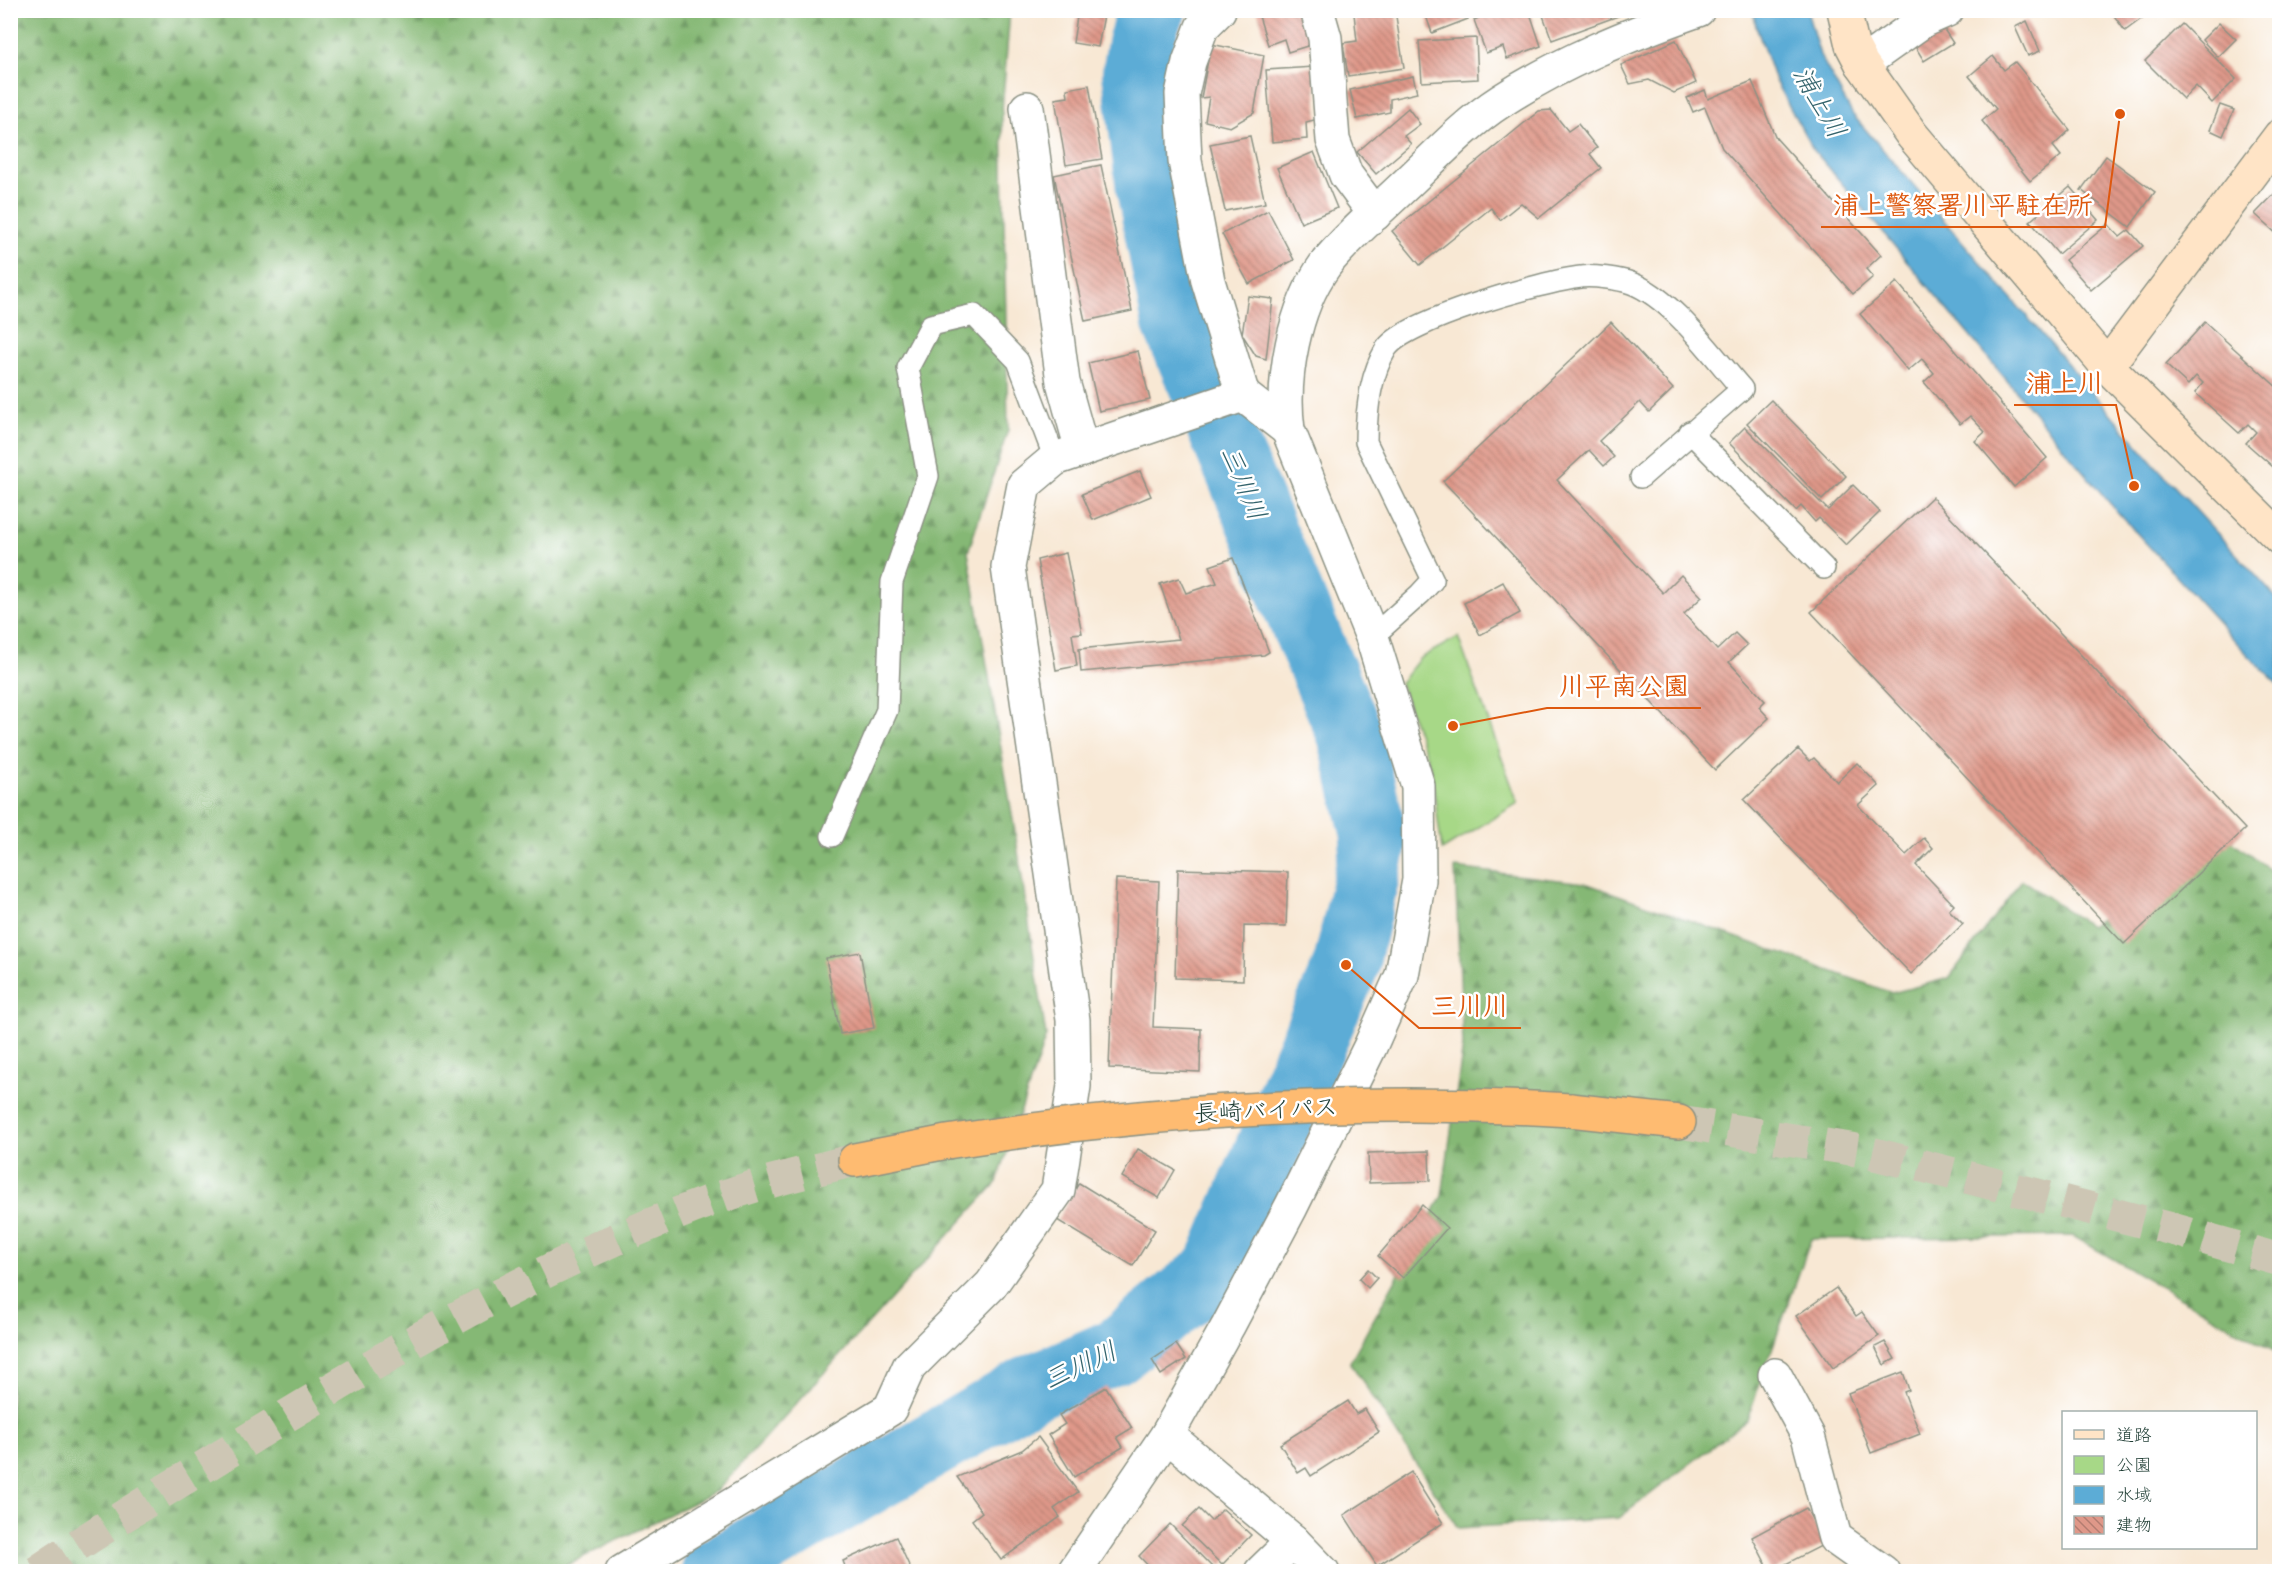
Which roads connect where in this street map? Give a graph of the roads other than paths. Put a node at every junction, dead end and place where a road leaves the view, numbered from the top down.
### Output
1 (1219, 10) edge
2 (1317, 10) edge
3 (1698, 10) edge
4 (1844, 10) edge
5 (1947, 10) edge
6 (1862, 64) junction
7 (1027, 108) dead end
8 (2280, 136) edge
9 (1375, 214) junction
10 (2107, 366) junction
11 (1243, 395) junction
12 (1288, 430) junction
13 (1690, 432) junction
14 (1068, 455) junction
15 (1641, 477) dead end
16 (2280, 538) edge
17 (1824, 568) dead end
18 (1372, 637) junction
19 (832, 836) dead end
20 (1679, 1122) tunnel mouth
21 (855, 1160) tunnel mouth
22 (1775, 1375) dead end
23 (1167, 1435) junction
24 (1293, 1541) junction
25 (622, 1572) edge
26 (1074, 1572) edge
27 (1261, 1572) edge
28 (1323, 1572) edge
29 (1883, 1572) edge

1 - 11 street
2 - 9 street
3 - 9 street
4 - 6 street
5 - 6 street
6 - 10 street
7 - 14 street
8 - 10 street
9 - 12 street
10 - 16 street
11 - 12 street
11 - 14 street
12 - 18 street
13 - 15 lane
13 - 17 lane
13 - 18 lane
14 - 19 lane
14 - 25 street
18 - 23 street
20 - 21 highway, 長崎バイパス, bridge
22 - 29 street
23 - 24 street
23 - 26 street
24 - 27 street
24 - 28 street

